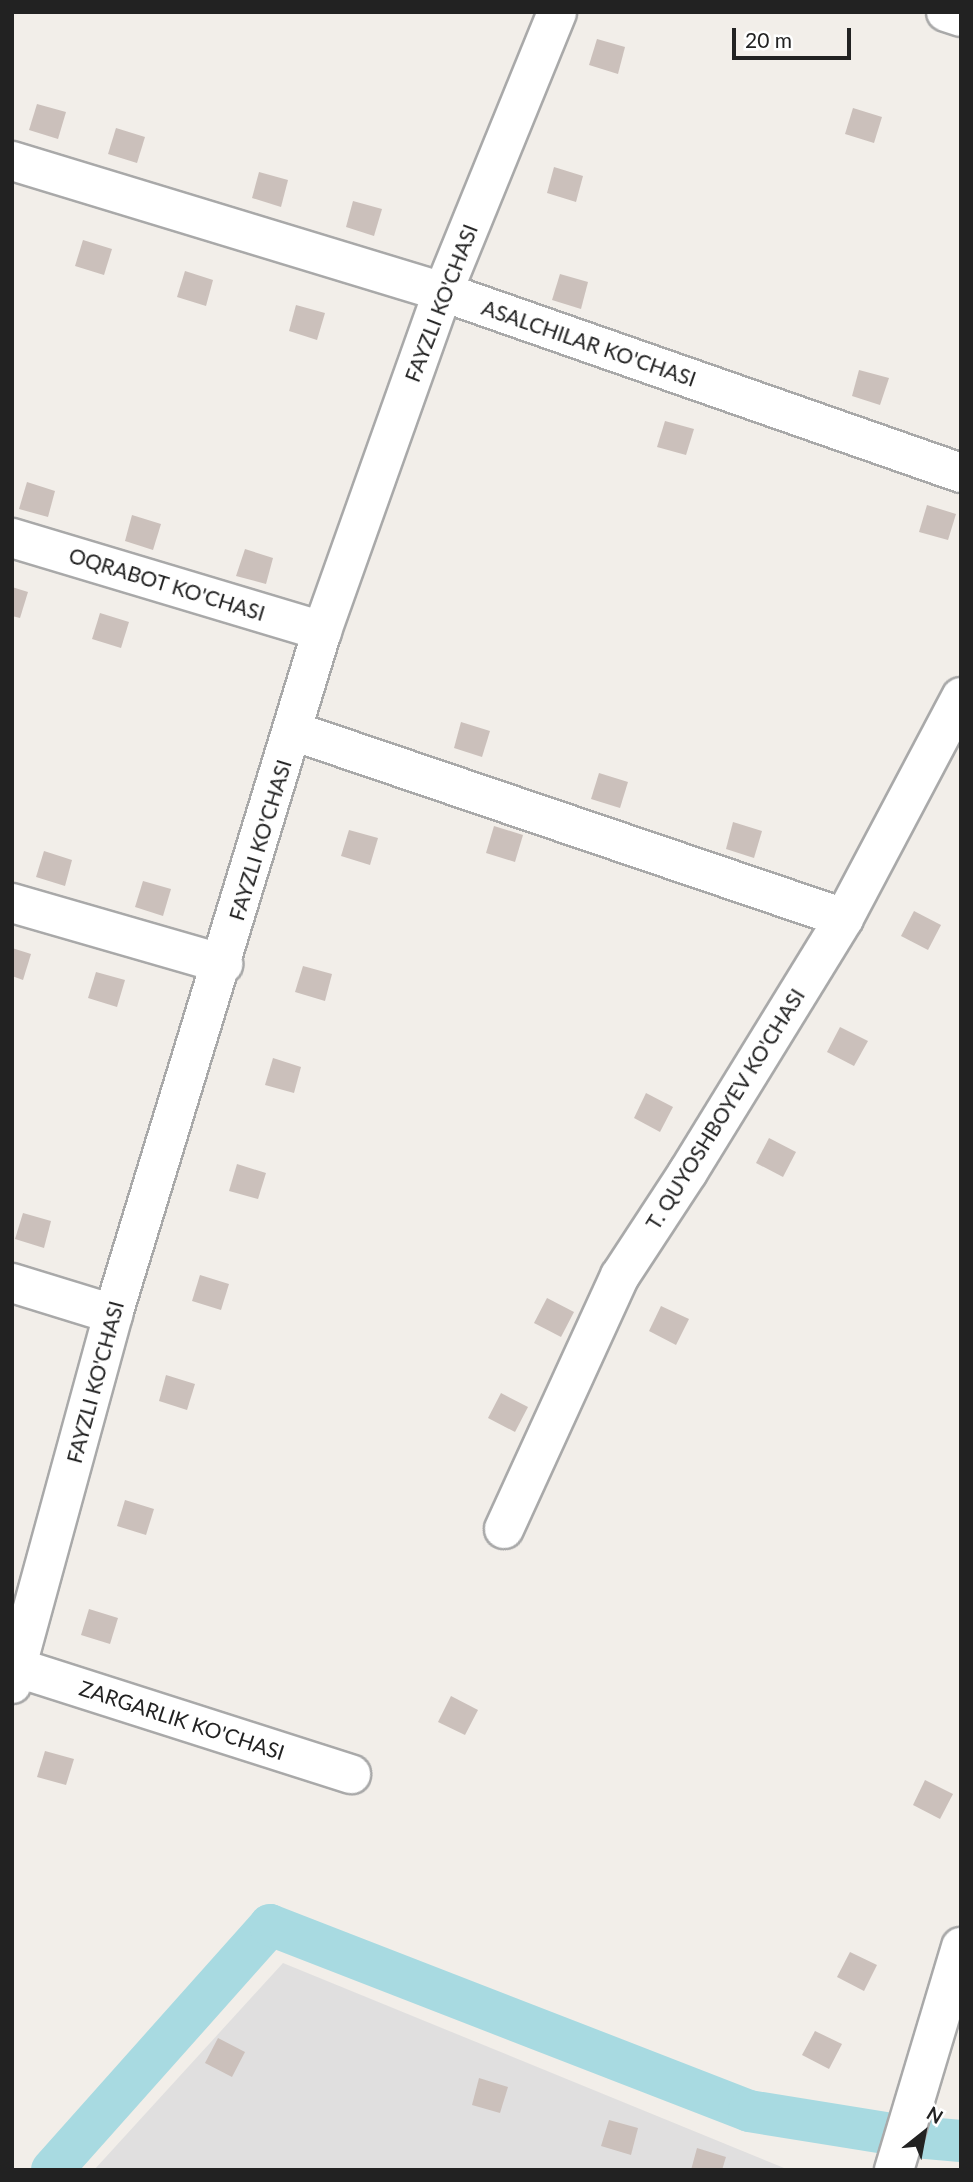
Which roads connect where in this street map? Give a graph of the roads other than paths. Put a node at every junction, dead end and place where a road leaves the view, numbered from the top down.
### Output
1 (557, 12) edge
2 (946, 12) edge
3 (961, 17) edge
4 (12, 161) edge
5 (443, 292) junction
6 (961, 473) edge
7 (12, 538) edge
8 (322, 631) junction
9 (961, 697) edge
10 (293, 731) junction
11 (12, 903) edge
12 (844, 918) junction
13 (223, 964) junction
14 (12, 1283) edge
15 (113, 1314) junction
16 (504, 1529) dead end
17 (14, 1673) edge
18 (351, 1774) dead end
19 (961, 1947) edge
20 (894, 2170) edge

1 - 5 street, FAYZLI KO'CHASI
2 - 3 street
4 - 5 street, ASALCHILAR KO'CHASI
5 - 6 street, ASALCHILAR KO'CHASI
5 - 8 street, FAYZLI KO'CHASI
7 - 8 street, OQRABOT KO'CHASI
8 - 10 street, FAYZLI KO'CHASI
9 - 12 street, T. QUYOSHBOYEV KO'CHASI
10 - 12 street
10 - 13 street, FAYZLI KO'CHASI
11 - 13 street
12 - 16 street, T. QUYOSHBOYEV KO'CHASI
13 - 15 street, FAYZLI KO'CHASI
14 - 15 street
15 - 17 street, FAYZLI KO'CHASI
17 - 18 street, ZARGARLIK KO'CHASI
19 - 20 street

